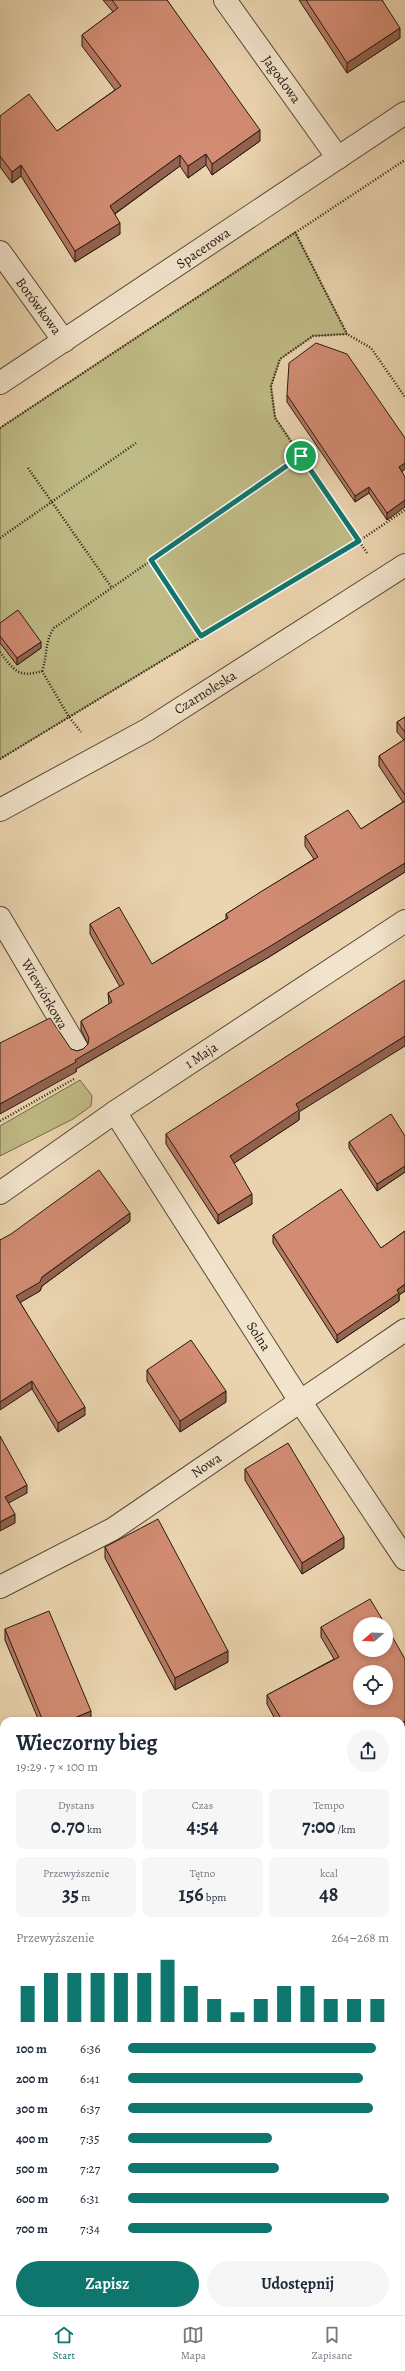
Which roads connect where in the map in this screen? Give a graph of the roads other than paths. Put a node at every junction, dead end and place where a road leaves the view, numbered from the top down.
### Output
1 (225, 0) edge
2 (405, 113) edge
3 (338, 158) junction
4 (0, 252) edge
5 (64, 341) junction
6 (0, 383) edge
7 (405, 565) edge
8 (0, 810) edge
9 (0, 918) edge
10 (405, 921) edge
11 (77, 1048) dead end
12 (115, 1112) junction
13 (0, 1192) edge
14 (405, 1330) edge
15 (300, 1401) junction
16 (405, 1559) edge
17 (0, 1587) edge

1 - 3 street, Jagodowa
2 - 3 street, Spacerowa
3 - 5 street, Spacerowa
4 - 5 street, Borówkowa
5 - 6 street, Spacerowa
7 - 8 street, Czarnoleska
9 - 11 street, Wiewiórkowa
10 - 12 street, 1 Maja
12 - 13 street, 1 Maja
12 - 15 street, Solna
14 - 15 street, Nowa
15 - 16 street, Solna
15 - 17 street, Nowa

